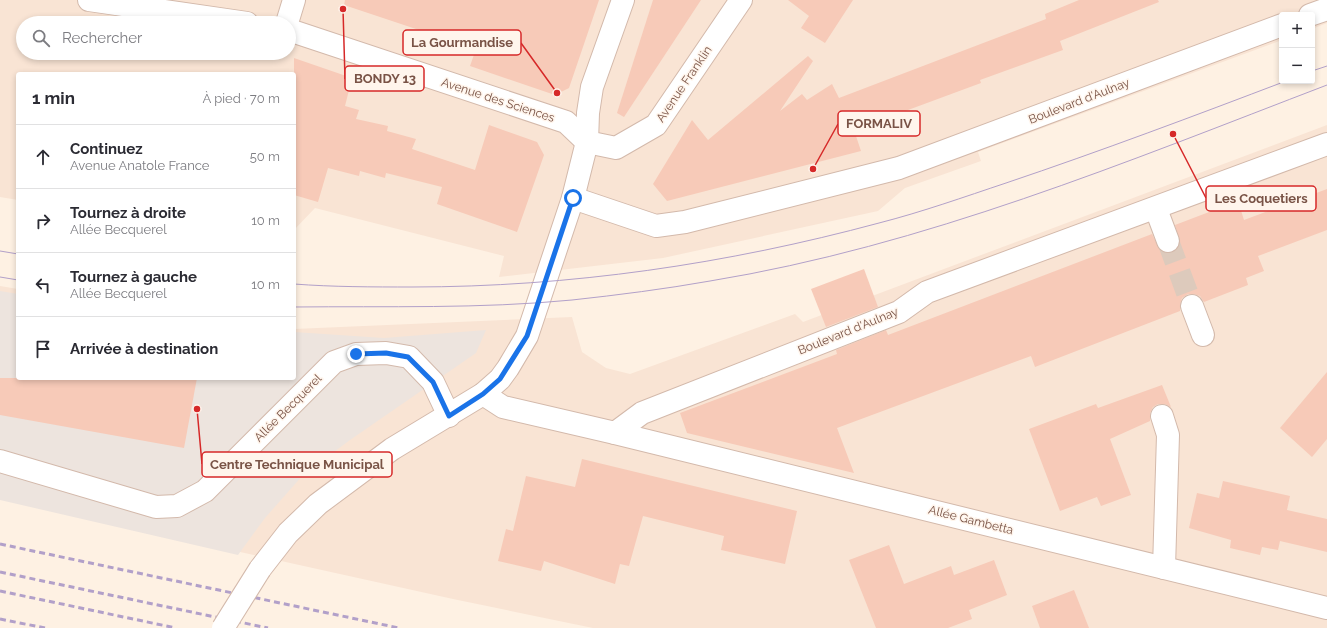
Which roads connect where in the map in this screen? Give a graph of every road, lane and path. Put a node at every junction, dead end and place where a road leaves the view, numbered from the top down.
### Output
1 (89, 0) edge
2 (294, 0) edge
3 (624, 0) edge
4 (741, 0) edge
5 (1327, 9) edge
6 (1315, 13) edge
7 (198, 16) edge
8 (289, 16) edge
9 (1279, 26) edge
10 (296, 32) edge
11 (587, 142) junction
12 (1327, 144) edge
13 (573, 198) junction
14 (1156, 209) junction
15 (1168, 241) tunnel mouth
16 (1192, 306) tunnel mouth
17 (1202, 335) dead end
18 (483, 394) junction
19 (449, 416) junction
20 (1162, 416) dead end
21 (615, 433) junction
22 (0, 461) edge
23 (1164, 568) junction
24 (1327, 608) edge
25 (223, 628) edge

1 - 7 street
2 - 8 street
3 - 11 street
4 - 11 street, Avenue Franklin
5 - 6 street
9 - 13 street, Boulevard d'Aulnay
10 - 11 street, Avenue des Sciences
11 - 13 street
12 - 14 street, Boulevard d'Aulnay
13 - 18 street
14 - 15 street
14 - 21 street, Boulevard d'Aulnay
16 - 17 street
18 - 19 street
18 - 21 street
19 - 22 street, Allée Becquerel
19 - 25 street, bridge
20 - 23 street
21 - 23 street, Allée Gambetta
23 - 24 street, Allée Gambetta

